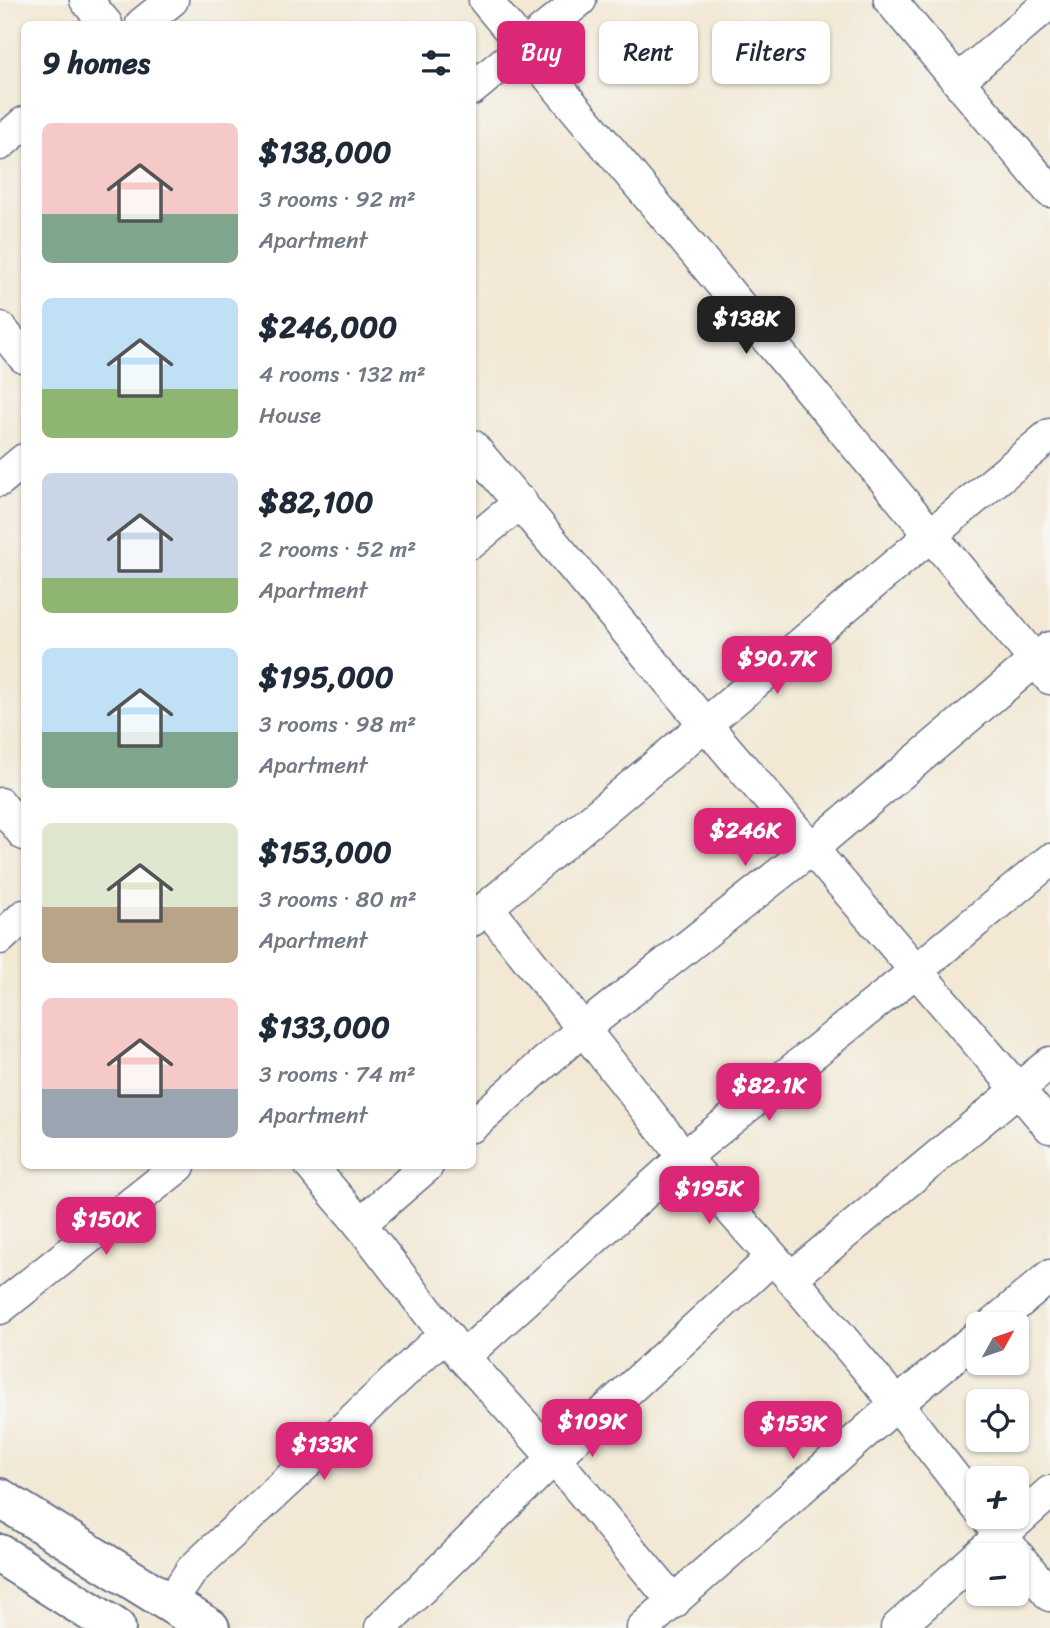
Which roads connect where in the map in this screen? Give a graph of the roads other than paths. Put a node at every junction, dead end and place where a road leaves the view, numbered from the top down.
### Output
1 (86, 0) edge
2 (172, 0) edge
3 (485, 0) edge
4 (580, 0) edge
5 (890, 0) edge
6 (1050, 2) edge
7 (104, 21) edge
8 (146, 21) edge
9 (502, 21) edge
10 (555, 21) edge
11 (497, 69) edge
12 (958, 81) junction
13 (555, 84) edge
14 (476, 86) edge
15 (21, 126) edge
16 (0, 144) edge
17 (1050, 191) edge
18 (0, 328) edge
19 (21, 353) edge
20 (1050, 435) edge
21 (476, 451) edge
22 (21, 462) edge
23 (0, 480) edge
24 (521, 502) junction
25 (929, 536) junction
26 (476, 539) edge
27 (1045, 662) edge
28 (704, 723) junction
29 (0, 804) edge
30 (21, 830) edge
31 (811, 849) junction
32 (1050, 860) edge
33 (480, 913) edge
34 (21, 919) edge
35 (0, 938) edge
36 (917, 970) junction
37 (583, 1029) junction
38 (1050, 1063) edge
39 (1018, 1089) junction
40 (476, 1123) edge
41 (1050, 1127) edge
42 (684, 1157) junction
43 (175, 1169) edge
44 (313, 1169) edge
45 (424, 1169) edge
46 (360, 1224) junction
47 (781, 1268) junction
48 (1050, 1276) edge
49 (0, 1308) edge
50 (1007, 1312) edge
51 (454, 1345) junction
52 (966, 1346) edge
53 (897, 1404) junction
54 (554, 1458) junction
55 (1050, 1492) edge
56 (966, 1493) edge
57 (0, 1498) edge
58 (1029, 1505) edge
59 (991, 1529) edge
60 (995, 1529) edge
61 (0, 1555) edge
62 (1050, 1595) edge
63 (674, 1602) junction
64 (170, 1603) junction
65 (116, 1628) edge
66 (209, 1628) edge
67 (381, 1628) edge
68 (643, 1628) edge
69 (897, 1628) edge

1 - 7 street
2 - 8 street
3 - 9 street
4 - 10 street
5 - 12 street
6 - 12 street
11 - 14 street
12 - 17 street
13 - 25 street
15 - 16 street
18 - 19 street
20 - 25 street
21 - 24 street
22 - 23 street
24 - 26 street
24 - 28 street
25 - 27 street
25 - 28 street
27 - 31 street
28 - 31 street
28 - 33 street
29 - 30 street
31 - 36 street
31 - 37 street
32 - 36 street
33 - 37 street
34 - 35 street
36 - 39 street
36 - 42 street
37 - 40 street
37 - 42 street
38 - 39 street
39 - 41 street
39 - 47 street
42 - 47 street
42 - 51 street
43 - 49 street
44 - 46 street
45 - 46 street
46 - 51 street
47 - 53 street
47 - 54 street
48 - 50 street
51 - 54 street
51 - 64 street
52 - 53 street
53 - 56 street
53 - 63 street
54 - 63 street
54 - 67 street
55 - 58 street
57 - 64 main road
59 - 69 street
60 - 62 street
61 - 65 main road
63 - 68 street
64 - 66 main road

